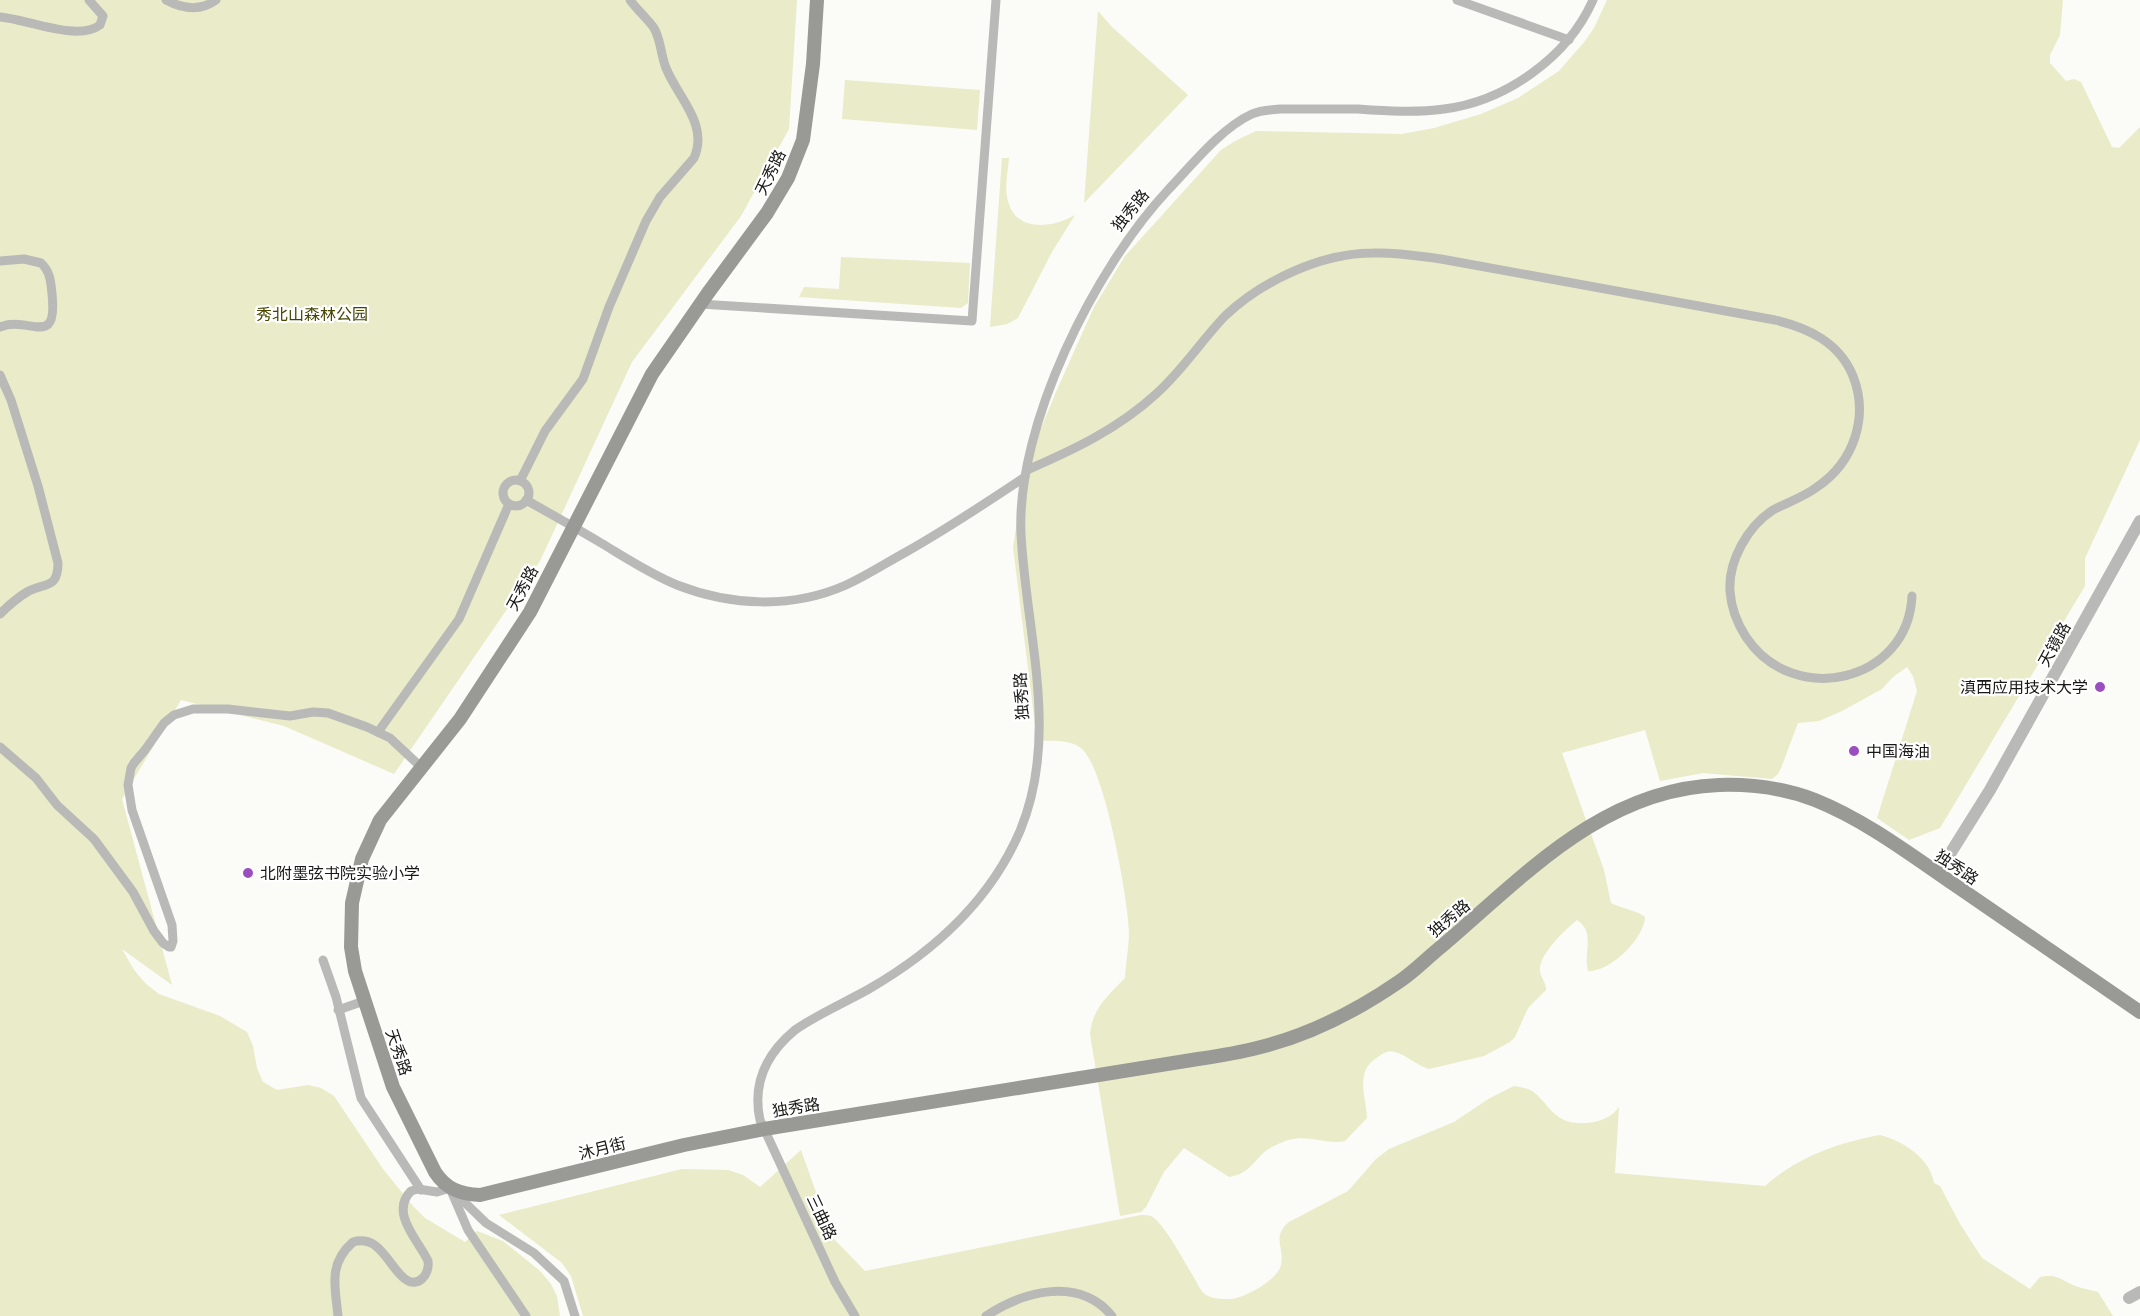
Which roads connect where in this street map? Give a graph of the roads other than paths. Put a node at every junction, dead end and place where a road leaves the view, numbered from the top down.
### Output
1 (89, 0) edge
2 (166, 0) edge
3 (216, 0) edge
4 (630, 0) edge
5 (818, 0) edge
6 (996, 0) edge
7 (1457, 0) edge
8 (1593, 0) edge
9 (0, 17) edge
10 (1569, 40) junction
11 (0, 261) edge
12 (700, 304) junction
13 (0, 327) edge
14 (1, 380) edge
15 (1026, 473) junction
16 (520, 481) junction
17 (526, 500) junction
18 (509, 504) junction
19 (2140, 521) edge
20 (573, 526) junction
21 (1912, 596) dead end
22 (0, 614) edge
23 (378, 732) junction
24 (0, 747) edge
25 (421, 766) junction
26 (1938, 873) junction
27 (323, 960) dead end
28 (363, 1000) junction
29 (2137, 1009) edge
30 (338, 1010) junction
31 (764, 1129) junction
32 (450, 1188) junction
33 (421, 1190) junction
34 (338, 1316) edge
35 (526, 1316) edge
36 (575, 1316) edge
37 (855, 1316) edge
38 (986, 1316) edge
39 (1112, 1316) edge

1 - 9 street
2 - 3 street
4 - 16 street
5 - 12 main road, 天秀路
6 - 12 street
7 - 10 street
8 - 10 street, 独秀路
10 - 15 street, 独秀路
11 - 13 street
12 - 20 main road, 天秀路
14 - 22 street
15 - 20 street
15 - 21 street
15 - 31 street, 独秀路
16 - 17 street
16 - 18 street
17 - 18 street
17 - 20 street
18 - 23 street
19 - 26 street, 天镜路
20 - 25 main road, 天秀路
23 - 24 street
23 - 25 street
25 - 28 main road, 天秀路
26 - 29 main road, 独秀路
26 - 31 main road, 独秀路
27 - 30 street
28 - 30 street
28 - 32 main road, 天秀路
30 - 33 street
31 - 32 main road, 沐月街
31 - 37 street, 三曲路
32 - 33 street
32 - 35 street
32 - 36 street
33 - 34 street
38 - 39 street

